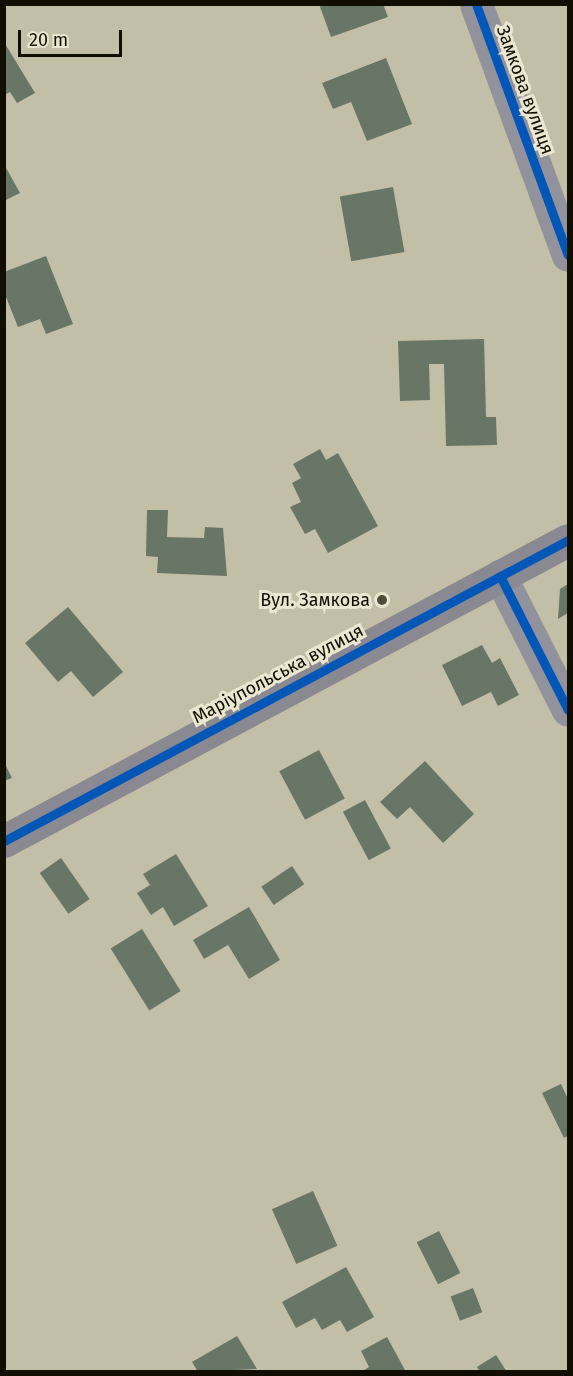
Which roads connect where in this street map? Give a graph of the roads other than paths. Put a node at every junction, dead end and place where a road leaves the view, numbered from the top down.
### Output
1 (476, 4) edge
2 (568, 255) edge
3 (568, 540) edge
4 (500, 576) junction
5 (568, 710) edge
6 (4, 841) edge

1 - 2 street, Замкова вулиця
3 - 4 main road, Маріупольська вулиця
4 - 5 street
4 - 6 main road, Маріупольська вулиця

